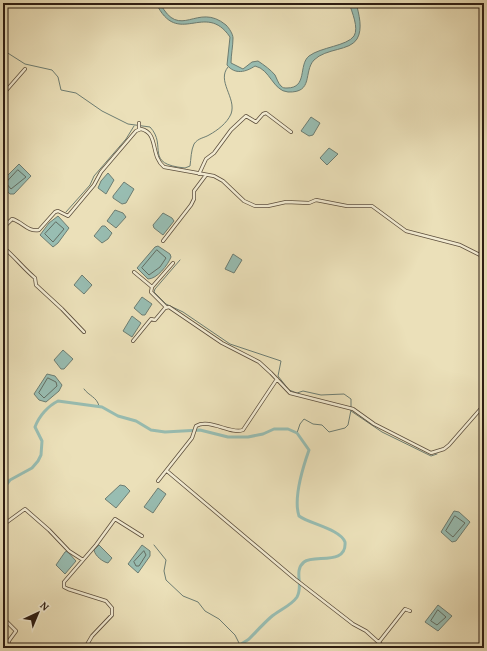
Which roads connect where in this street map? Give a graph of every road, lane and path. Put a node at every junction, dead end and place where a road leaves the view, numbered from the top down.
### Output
1 (26, 69) dead end
2 (4, 93) edge
3 (291, 132) dead end
4 (199, 174) junction
5 (206, 175) junction
6 (3, 227) edge
7 (163, 241) dead end
8 (3, 247) edge
9 (484, 257) edge
10 (173, 263) dead end
11 (134, 272) dead end
12 (152, 287) junction
13 (166, 307) junction
14 (84, 332) dead end
15 (133, 341) dead end
16 (277, 379) junction
17 (484, 404) edge
18 (167, 471) junction
19 (158, 481) dead end
20 (3, 525) edge
21 (142, 536) dead end
22 (83, 560) junction
23 (410, 611) dead end
24 (3, 618) edge
25 (379, 642) junction
26 (12, 648) edge
27 (85, 648) edge
28 (385, 648) edge

1 - 2 street
3 - 4 street
4 - 5 street
4 - 6 street
5 - 7 street
5 - 9 street
8 - 14 street
10 - 12 street
11 - 12 street
12 - 13 street
13 - 15 street
13 - 16 street
16 - 17 street
16 - 18 street
18 - 19 street
18 - 25 street
20 - 22 street
21 - 22 street
22 - 27 street
23 - 25 street
24 - 26 street
25 - 28 street

